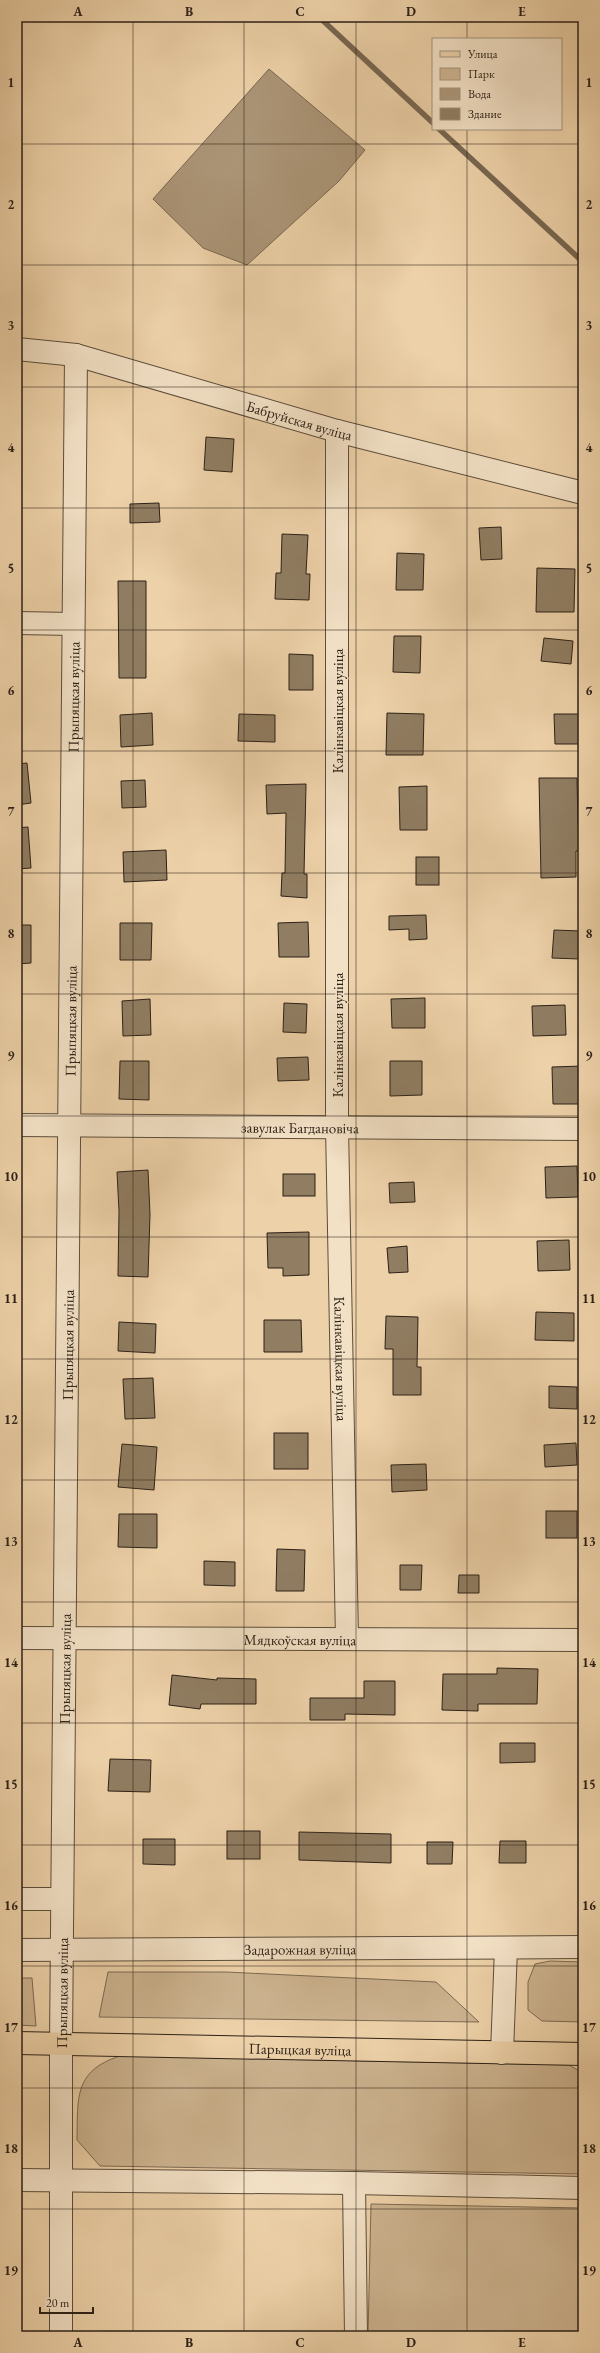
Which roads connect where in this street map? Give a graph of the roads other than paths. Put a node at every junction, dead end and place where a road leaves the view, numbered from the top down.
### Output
1 (17, 349) edge
2 (76, 354) junction
3 (337, 431) junction
4 (583, 493) edge
5 (17, 623) edge
6 (73, 624) junction
7 (17, 1125) edge
8 (69, 1126) junction
9 (337, 1127) junction
10 (583, 1129) edge
11 (17, 1638) edge
12 (65, 1638) junction
13 (347, 1639) junction
14 (583, 1640) edge
15 (17, 1899) edge
16 (62, 1899) junction
17 (583, 1947) edge
18 (506, 1948) junction
19 (17, 1950) edge
20 (62, 1950) junction
21 (17, 2042) edge
22 (61, 2043) junction
23 (502, 2052) junction
24 (583, 2054) edge
25 (17, 2180) edge
26 (62, 2180) junction
27 (354, 2183) junction
28 (583, 2188) edge
29 (61, 2336) edge
30 (356, 2336) edge

1 - 2 street, Бабруйская вуліца
2 - 3 street, Бабруйская вуліца
2 - 6 street, Прыпяцкая вуліца
3 - 4 street, Бабруйская вуліца
3 - 9 street, Калінкавіцкая вуліца
5 - 6 street
6 - 8 street, Прыпяцкая вуліца
7 - 8 street, завулак Багдановіча
8 - 9 street, завулак Багдановіча
8 - 12 street, Прыпяцкая вуліца
9 - 10 street, завулак Багдановіча
9 - 13 street, Калінкавіцкая вуліца
11 - 12 street, Мядкоўская вуліца
12 - 13 street, Мядкоўская вуліца
12 - 16 street, Прыпяцкая вуліца
13 - 14 street, Мядкоўская вуліца
15 - 16 street
16 - 20 street, Прыпяцкая вуліца
17 - 18 street, Задарожная вуліца
18 - 20 street, Задарожная вуліца
18 - 23 street
19 - 20 street, Задарожная вуліца
20 - 22 street, Прыпяцкая вуліца
21 - 22 main road, Парыцкая вуліца
22 - 23 main road, Парыцкая вуліца
22 - 26 street, Прыпяцкая вуліца
23 - 24 main road, Парыцкая вуліца
25 - 26 street
26 - 27 street
26 - 29 street, Прыпяцкая вуліца
27 - 28 street
27 - 30 street

